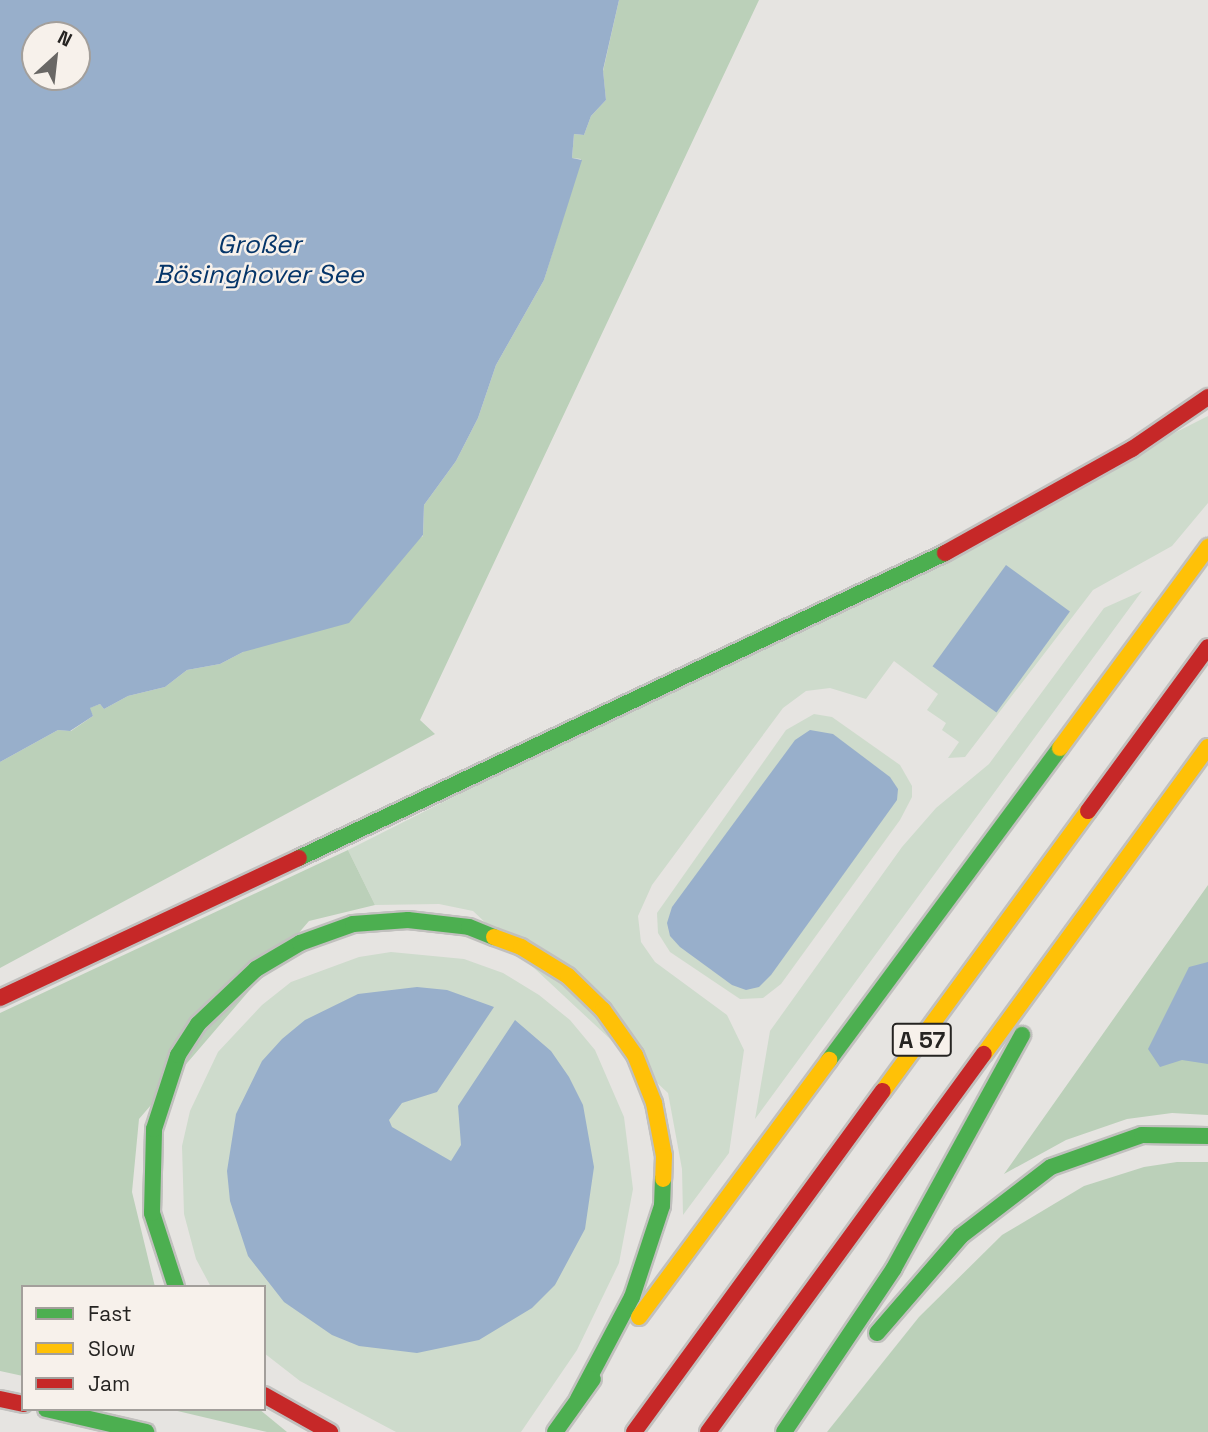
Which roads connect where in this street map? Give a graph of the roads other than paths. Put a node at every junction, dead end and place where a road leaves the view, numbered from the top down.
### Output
1 (1208, 397) edge
2 (1208, 547) edge
3 (1208, 647) edge
4 (1208, 747) edge
5 (1099, 897) junction
6 (0, 998) edge
7 (1208, 1136) edge
8 (175, 1285) edge
9 (266, 1396) edge
10 (0, 1399) edge
11 (578, 1399) junction
12 (21, 1404) edge
13 (55, 1411) edge
14 (146, 1432) edge
15 (330, 1432) edge
16 (555, 1432) edge
17 (634, 1432) edge
18 (708, 1432) edge
19 (784, 1432) edge
20 (790, 1432) edge

1 - 6 highway
2 - 11 highway
3 - 17 highway, A 57
4 - 5 highway, A 57
5 - 18 highway, A 57
5 - 19 highway
7 - 20 highway
8 - 11 highway
9 - 15 highway
10 - 12 highway
11 - 16 highway
13 - 14 highway

